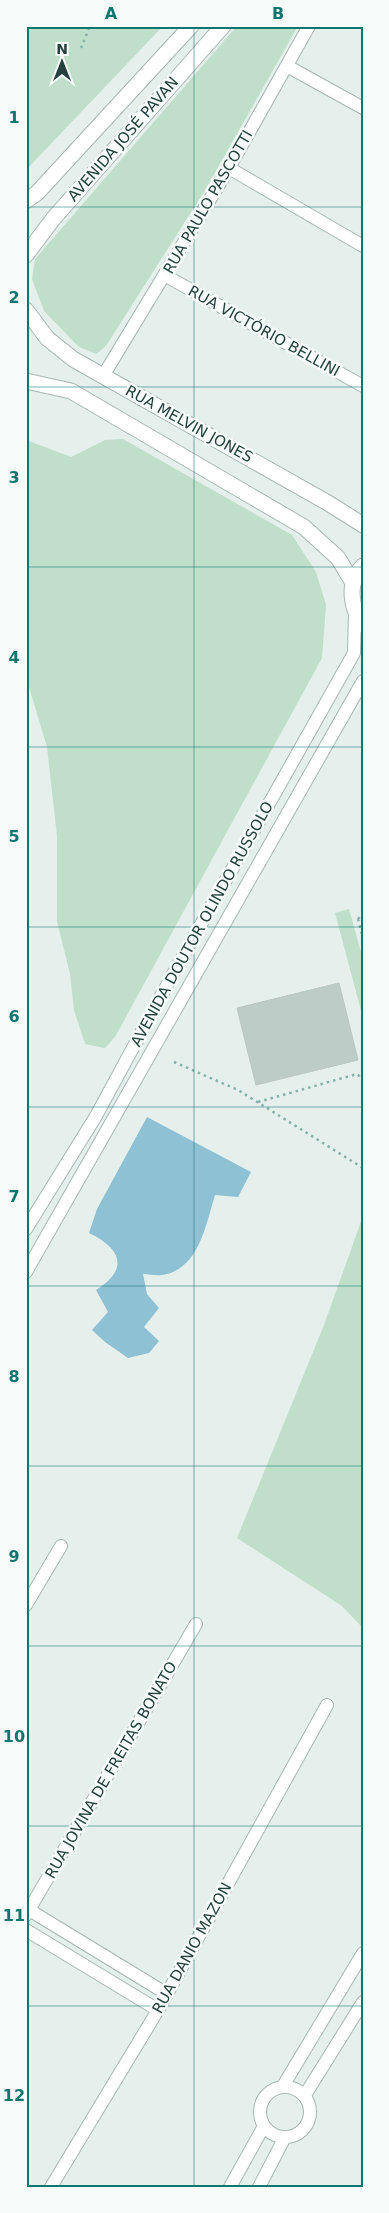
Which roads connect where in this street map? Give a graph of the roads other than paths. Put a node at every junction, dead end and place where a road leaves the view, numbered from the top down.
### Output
1 (191, 26) edge
2 (223, 26) edge
3 (309, 26) edge
4 (287, 66) junction
5 (363, 108) edge
6 (229, 168) junction
7 (26, 201) edge
8 (363, 246) edge
9 (26, 255) edge
10 (166, 276) junction
11 (26, 310) edge
12 (103, 376) junction
13 (26, 382) edge
14 (363, 386) edge
15 (363, 525) edge
16 (363, 566) edge
17 (353, 583) junction
18 (359, 619) edge
19 (363, 681) edge
20 (41, 1204) junction
21 (59, 1214) junction
22 (26, 1229) edge
23 (26, 1272) edge
24 (61, 1546) dead end
25 (26, 1604) edge
26 (196, 1624) dead end
27 (327, 1705) dead end
28 (27, 1911) edge
29 (26, 1930) edge
30 (363, 1953) edge
31 (167, 1994) junction
32 (363, 2002) edge
33 (158, 2010) junction
34 (283, 2086) junction
35 (305, 2096) junction
36 (264, 2126) junction
37 (285, 2137) junction
38 (51, 2187) edge
39 (230, 2187) edge
40 (259, 2187) edge

1 - 7 street, AVENIDA JOSÉ PAVAN
2 - 9 street, AVENIDA JOSÉ PAVAN
3 - 4 street, RUA PAULO PASCOTTI
4 - 5 street
4 - 6 street, RUA PAULO PASCOTTI
6 - 8 street
6 - 10 street, RUA PAULO PASCOTTI
10 - 12 street, RUA PAULO PASCOTTI
10 - 14 street, RUA VICTÓRIO BELLINI
11 - 12 street, RUA MELVIN JONES
12 - 15 street, RUA MELVIN JONES
13 - 17 street, RUA MELVIN JONES
16 - 17 street
17 - 18 street
18 - 20 street, AVENIDA DOUTOR OLINDO RUSSOLO
19 - 21 street, AVENIDA DOUTOR OLINDO RUSSOLO
20 - 21 street
20 - 22 street, AVENIDA DOUTOR OLINDO RUSSOLO
21 - 23 street, AVENIDA DOUTOR OLINDO RUSSOLO
24 - 25 street
26 - 28 street, RUA JOVINA DE FREITAS BONATO
27 - 31 street, RUA DANIO MAZON
28 - 31 street
29 - 33 street
30 - 34 street
31 - 33 street, RUA DANIO MAZON
32 - 35 street
33 - 38 street, RUA DANIO MAZON
34 - 35 street
34 - 36 street
35 - 37 street
36 - 37 street
36 - 39 street
37 - 40 street

